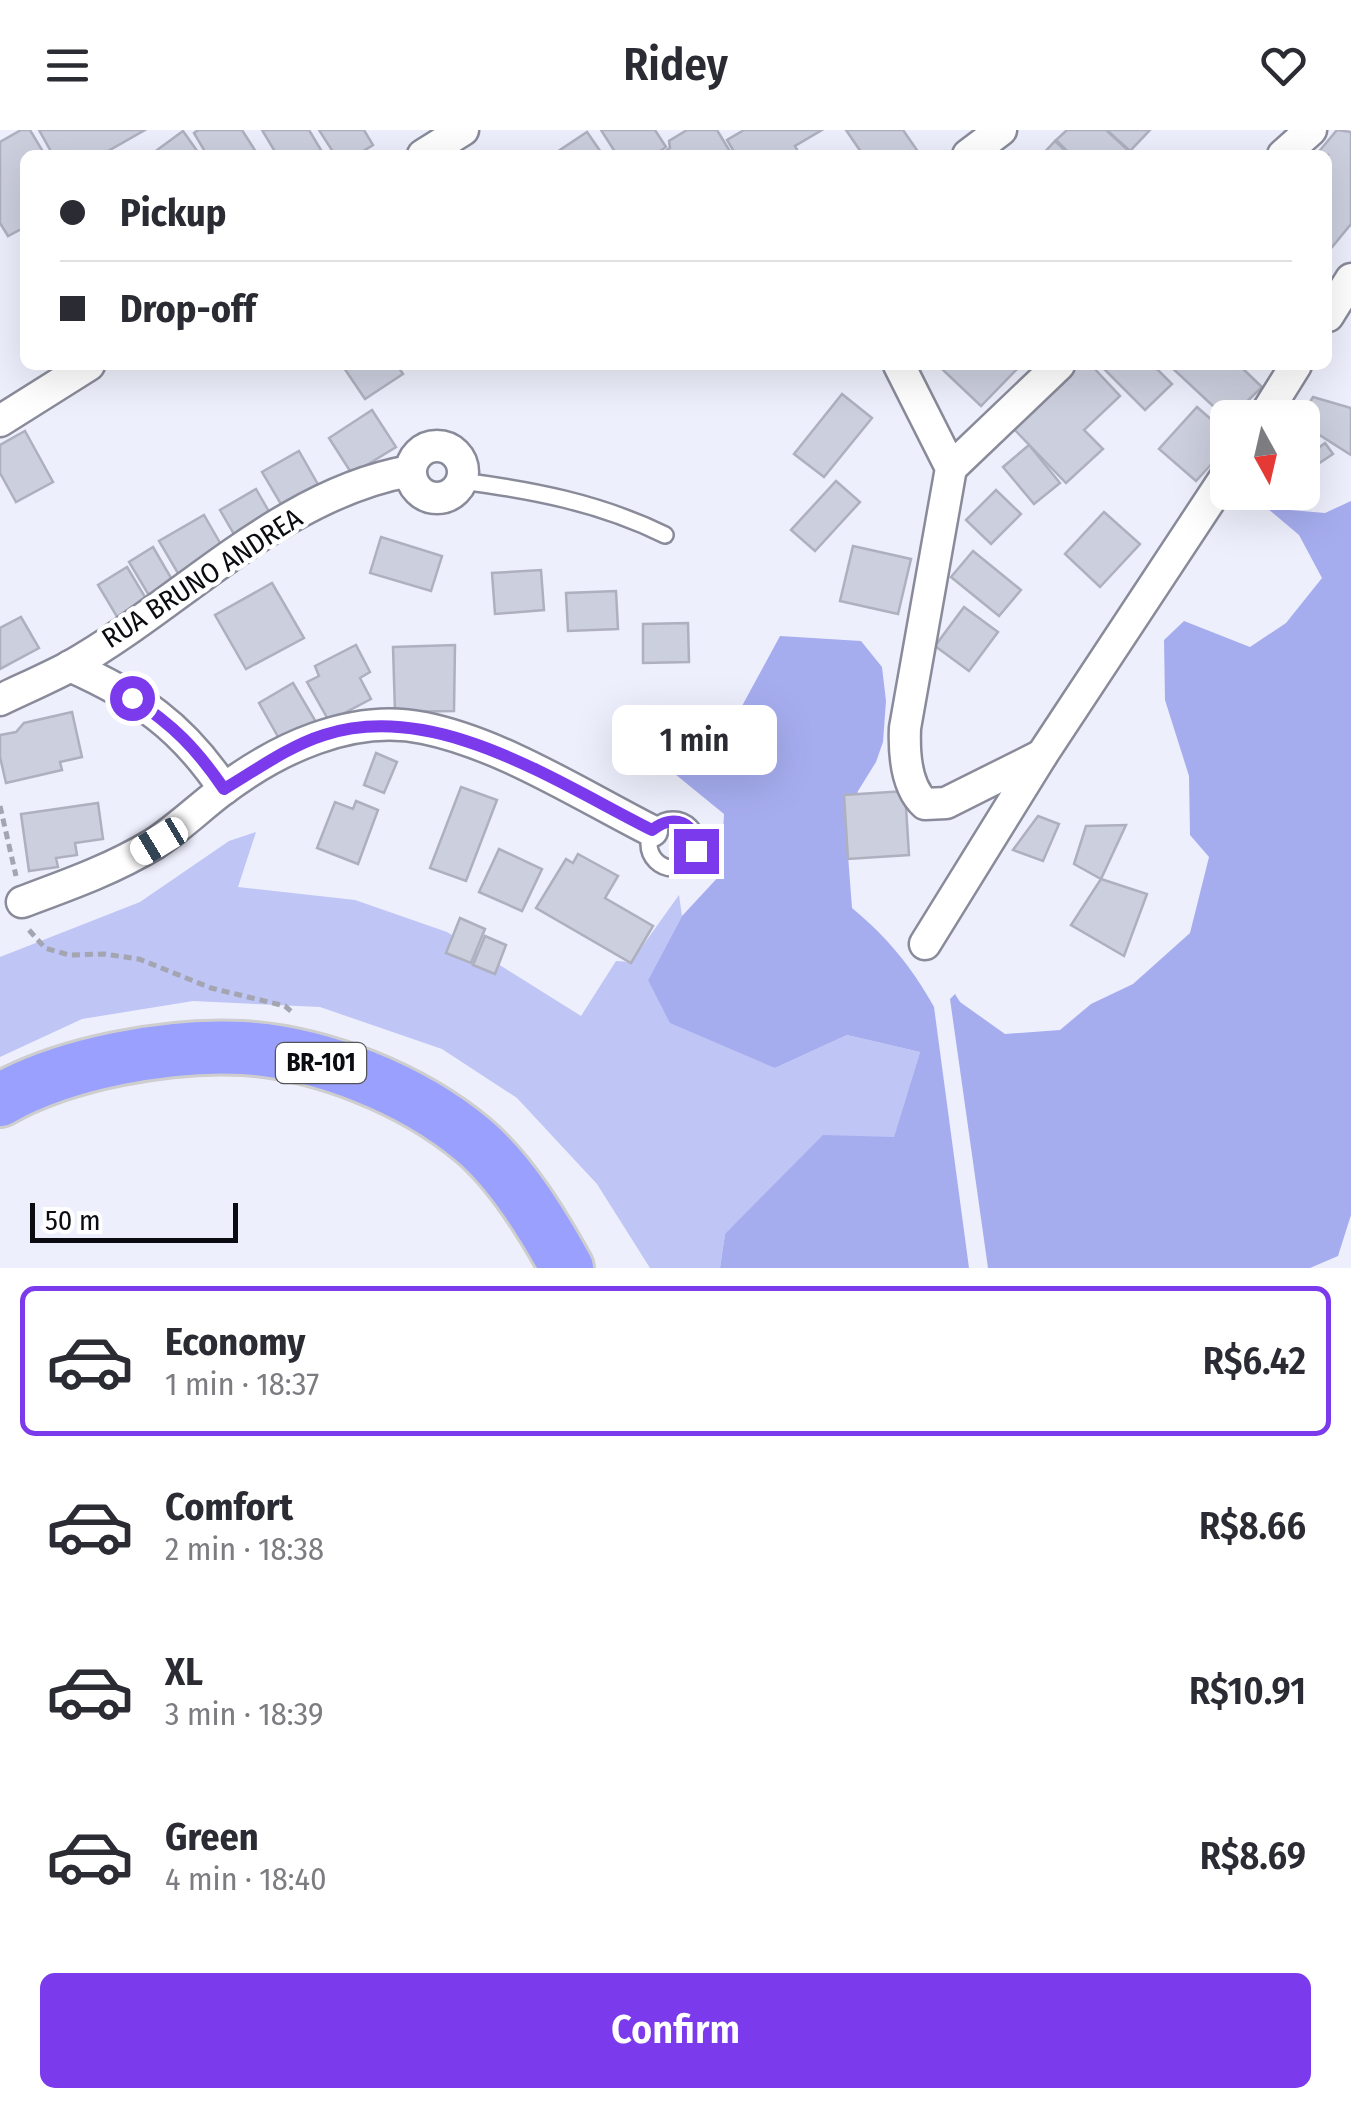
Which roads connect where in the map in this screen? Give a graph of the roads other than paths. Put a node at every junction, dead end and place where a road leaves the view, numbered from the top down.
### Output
1 (463, 130) edge
2 (1000, 130) edge
3 (1312, 130) edge
4 (431, 150) edge
5 (974, 150) edge
6 (1289, 150) edge
7 (1351, 280) edge
8 (1332, 310) edge
9 (81, 370) edge
10 (902, 370) edge
11 (1054, 370) edge
12 (1293, 370) edge
13 (1274, 400) edge
14 (0, 421) edge
15 (951, 468) junction
16 (461, 481) joint
17 (1210, 500) edge
18 (665, 535) dead end
19 (70, 666) junction
20 (0, 700) edge
21 (1042, 755) junction
22 (224, 789) junction
23 (652, 830) dead end
24 (17, 904) road end
25 (924, 944) dead end
26 (0, 1100) edge
27 (567, 1268) edge

1 - 4 street
2 - 5 street
3 - 6 street
7 - 8 street
9 - 14 street
10 - 15 street
11 - 15 street
12 - 13 street
15 - 21 street
16 - 18 lane
16 - 19 street, RUA BRUNO ANDREA
17 - 21 street
19 - 20 street, RUA BRUNO ANDREA
19 - 22 street
21 - 25 street
22 - 23 street
22 - 24 street
26 - 27 highway, BR-101

